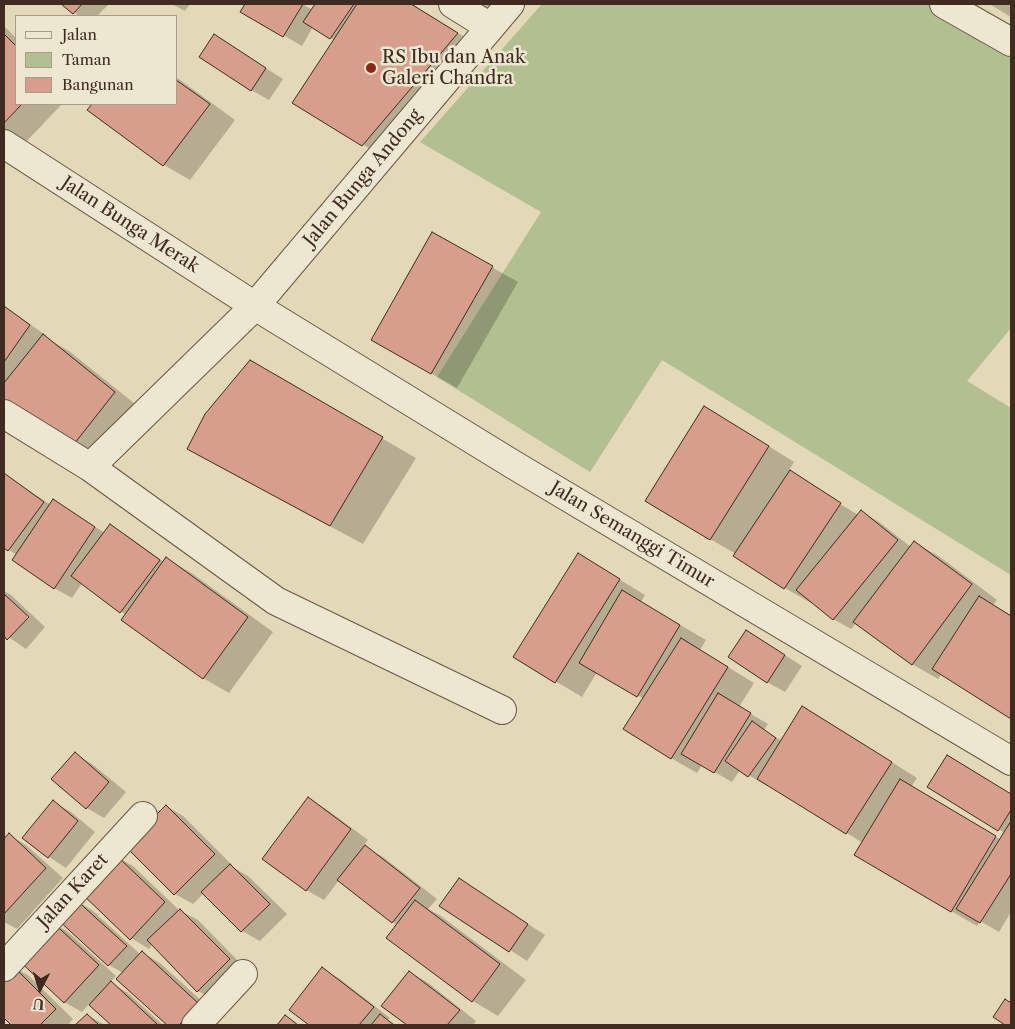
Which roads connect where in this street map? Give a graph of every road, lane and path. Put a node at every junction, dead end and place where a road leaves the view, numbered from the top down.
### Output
1 (453, 4) edge
2 (510, 4) edge
3 (944, 4) edge
4 (490, 27) junction
5 (1011, 42) edge
6 (4, 144) edge
7 (256, 306) junction
8 (4, 414) edge
9 (90, 467) junction
10 (502, 710) dead end
11 (1011, 761) edge
12 (143, 816) dead end
13 (4, 967) edge
14 (243, 974) dead end
15 (196, 1025) edge

1 - 4 street
2 - 4 street, Jalan Bunga Andong
3 - 5 street
4 - 7 street, Jalan Bunga Andong
6 - 7 street, Jalan Bunga Merak
7 - 9 street, Jalan Bunga Andong
7 - 11 street, Jalan Semanggi Timur
8 - 9 street
9 - 10 street
12 - 13 street, Jalan Karet
14 - 15 street

